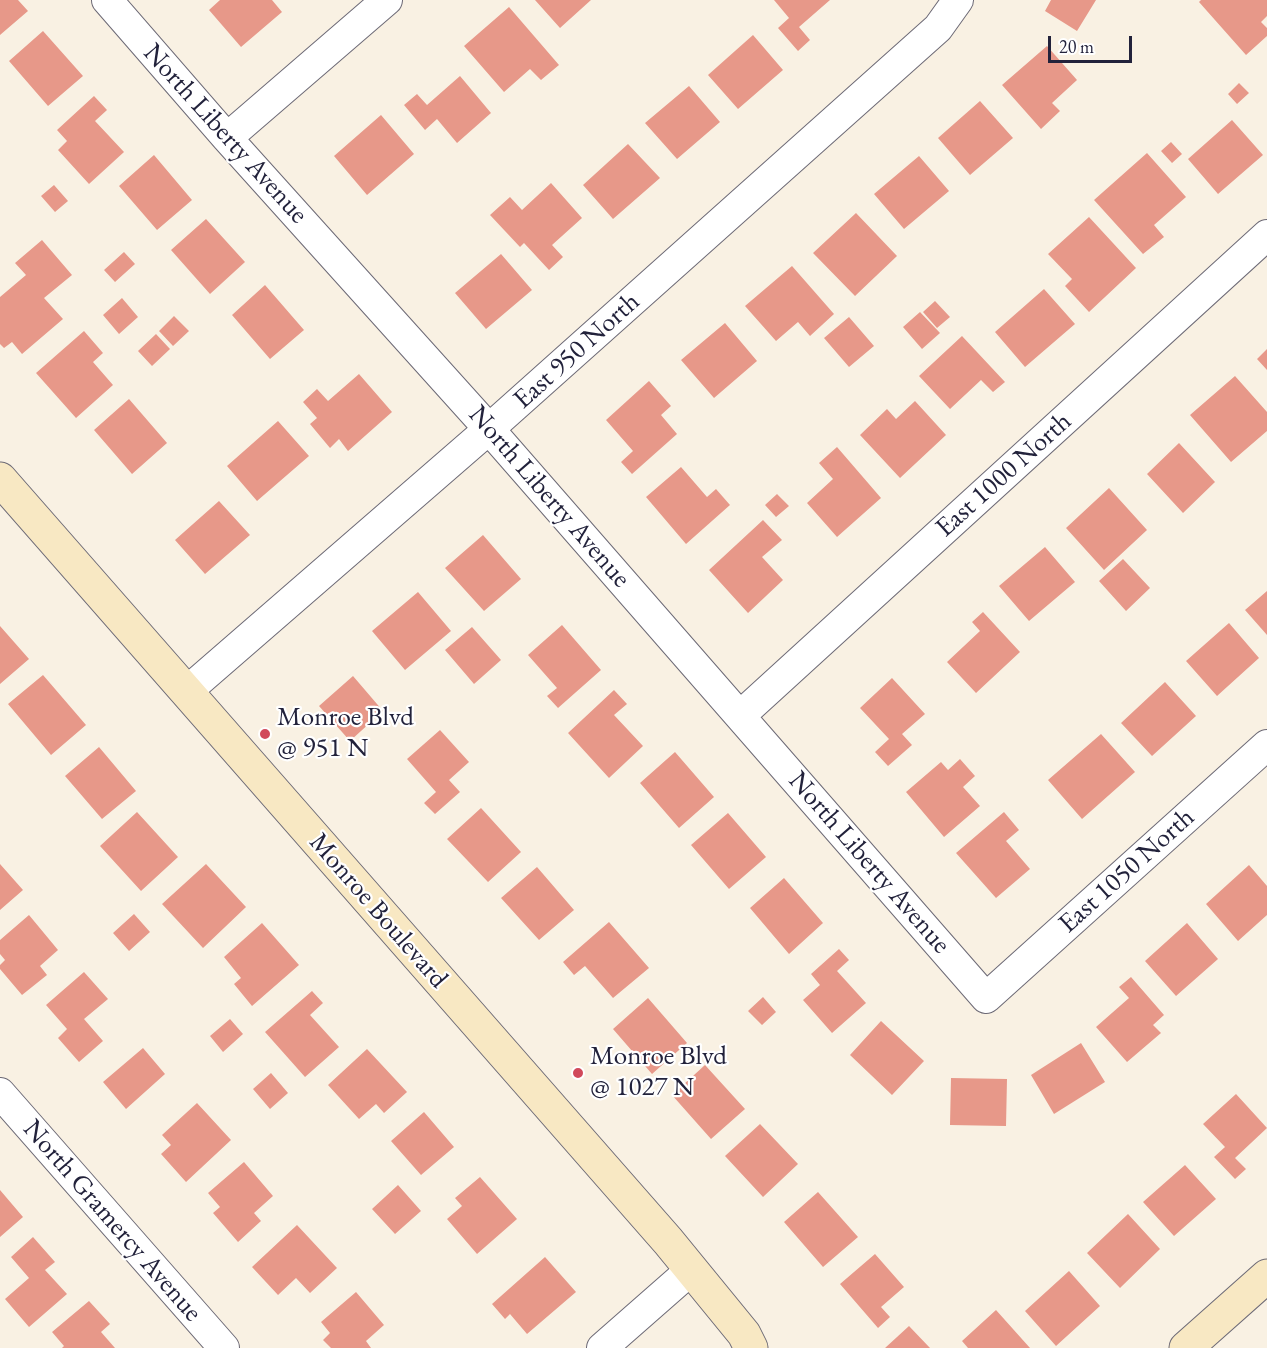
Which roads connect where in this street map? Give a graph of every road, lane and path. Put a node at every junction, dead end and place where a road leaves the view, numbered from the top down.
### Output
1 (107, 0) edge
2 (387, 0) edge
3 (958, 0) edge
4 (227, 138) junction
5 (1267, 235) edge
6 (489, 429) junction
7 (0, 478) edge
8 (186, 692) junction
9 (741, 715) junction
10 (1267, 745) edge
11 (986, 998) joint
12 (0, 1093) edge
13 (692, 1269) junction
14 (1267, 1276) edge
15 (224, 1348) edge
16 (602, 1348) edge
17 (752, 1348) edge
18 (1186, 1348) edge

1 - 4 street, North Liberty Avenue
2 - 4 street
3 - 6 street, East 950 North
4 - 6 street, North Liberty Avenue
5 - 9 street, East 1000 North
6 - 8 street, East 950 North
6 - 9 street, North Liberty Avenue
7 - 8 street, Monroe Boulevard
8 - 13 street, Monroe Boulevard
9 - 11 street, North Liberty Avenue
10 - 11 street, East 1050 North
12 - 15 street, North Gramercy Avenue
13 - 16 street
13 - 17 street, Monroe Boulevard
14 - 18 street

